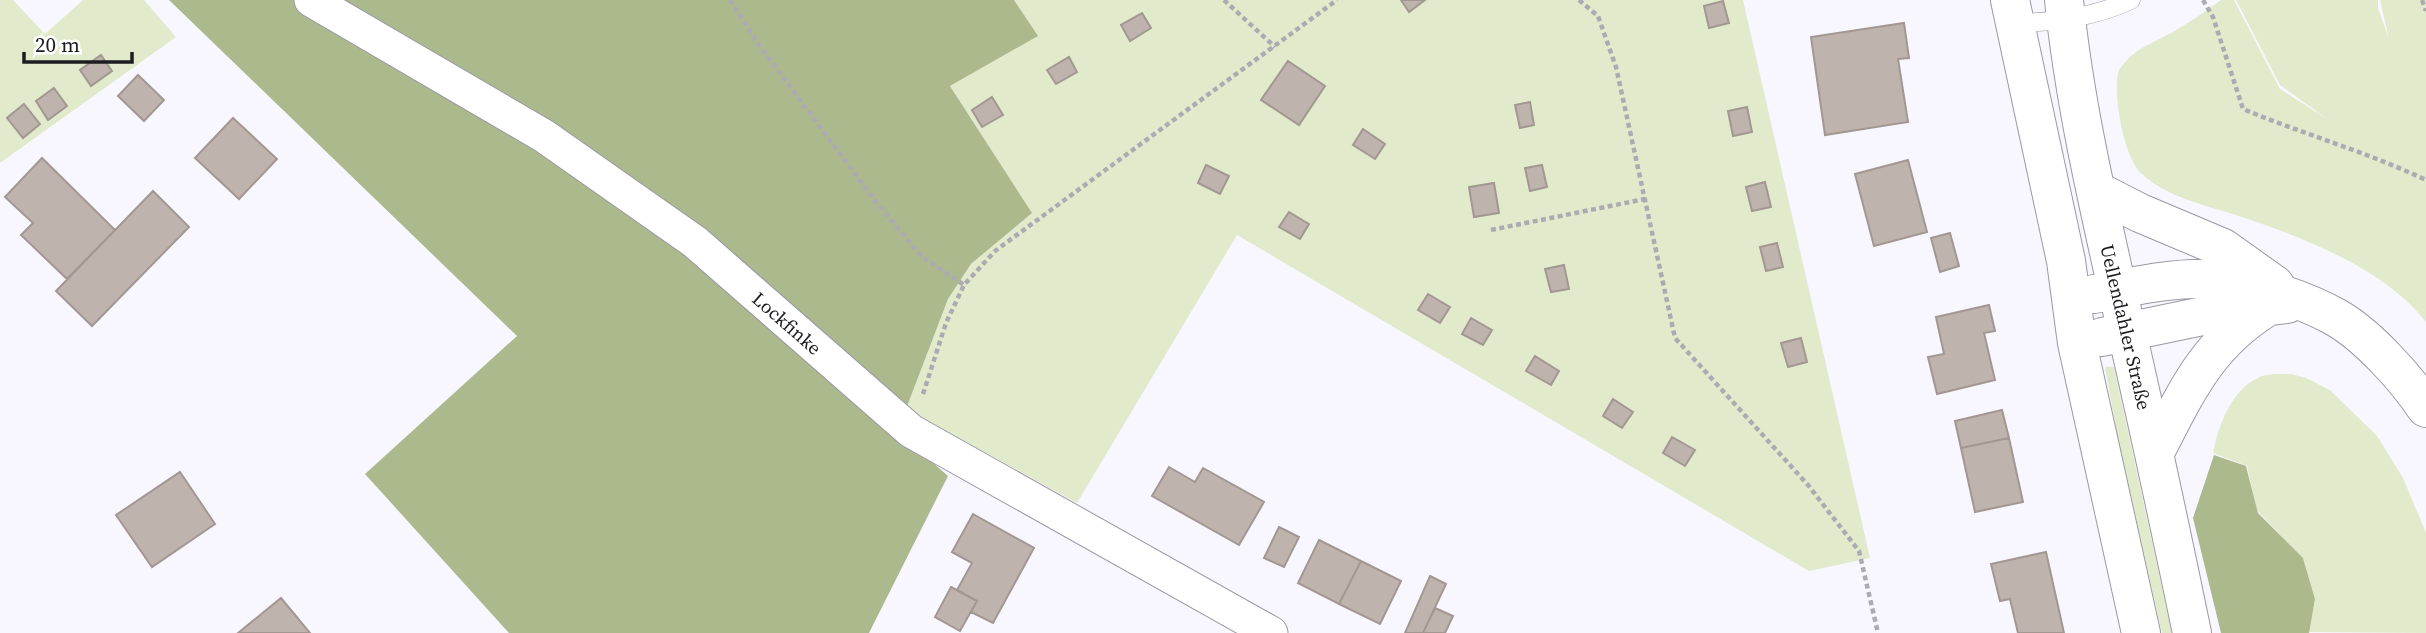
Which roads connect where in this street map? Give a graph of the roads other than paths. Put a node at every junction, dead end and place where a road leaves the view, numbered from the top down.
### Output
1 (311, 0) edge
2 (2131, 0) edge
3 (2109, 5) edge
4 (2065, 10) edge
5 (2012, 12) edge
6 (2096, 191) junction
7 (2117, 289) junction
8 (2071, 298) junction
9 (2283, 305) junction
10 (2127, 330) junction
11 (2077, 343) junction
12 (2426, 408) edge
13 (2155, 452) junction
14 (1271, 633) edge
15 (2141, 633) edge
16 (2192, 633) edge

1 - 14 street, Lockfinke
2 - 3 lane
3 - 4 lane
4 - 5 lane
4 - 6 main road, Uellendahler Straße
5 - 8 main road
6 - 7 main road, Uellendahler Straße
6 - 9 main road
7 - 8 main road
7 - 9 main road
7 - 10 main road, Uellendahler Straße
8 - 11 main road
9 - 10 main road
9 - 12 main road
9 - 13 main road
10 - 11 main road
10 - 13 main road, Uellendahler Straße
11 - 15 main road
13 - 16 main road, Uellendahler Straße

